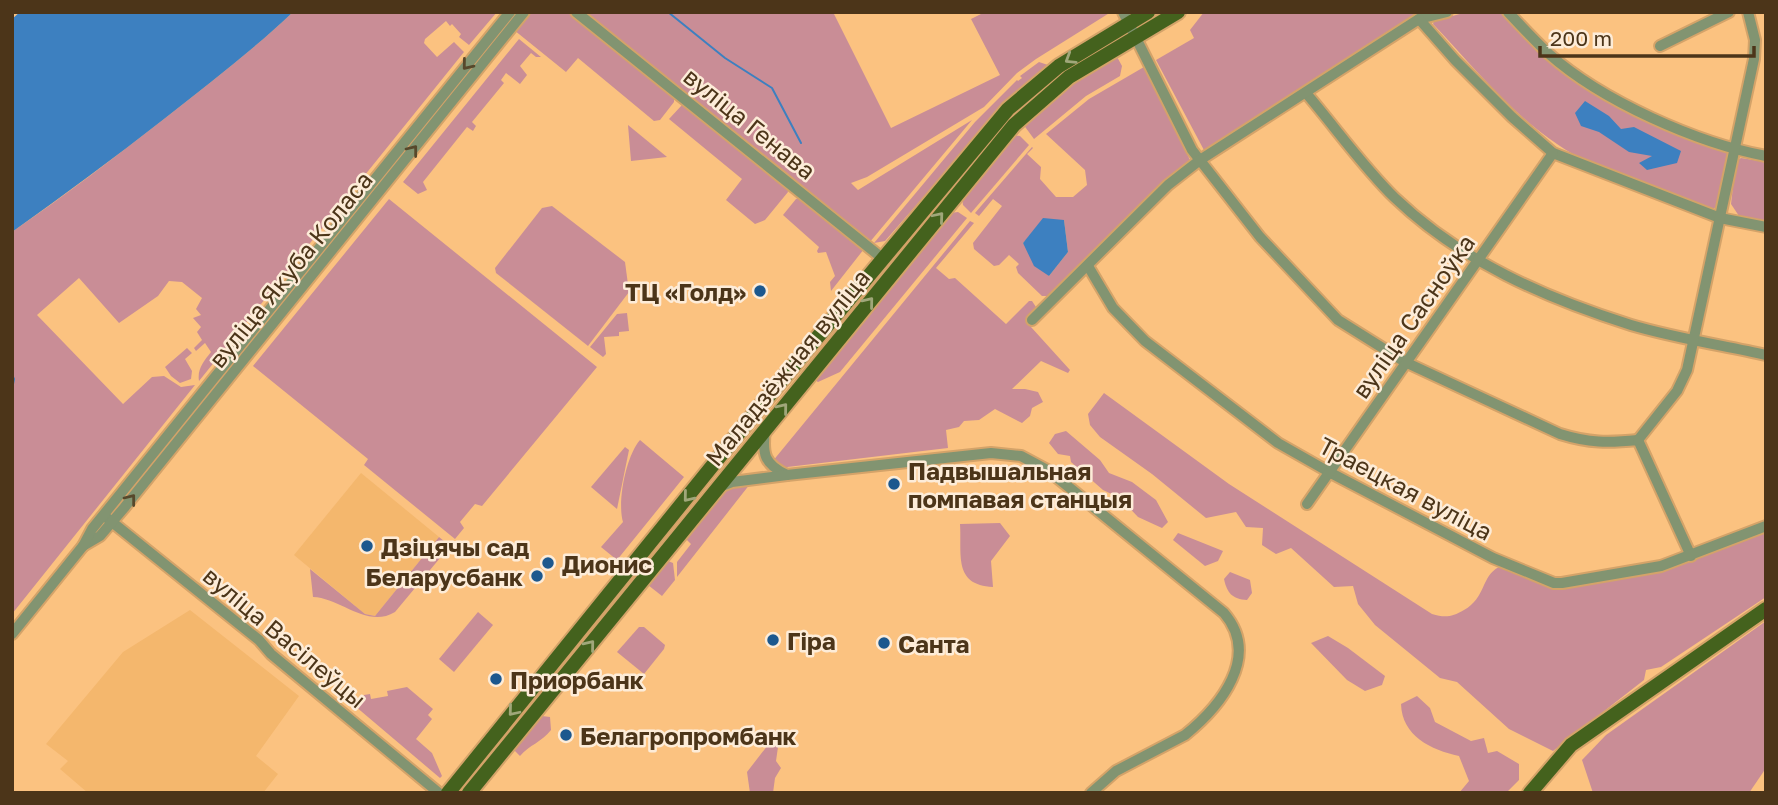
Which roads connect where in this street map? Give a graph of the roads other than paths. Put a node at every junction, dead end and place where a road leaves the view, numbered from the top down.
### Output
1 (510, 12) edge
2 (524, 12) edge
3 (576, 12) edge
4 (1148, 12) edge
5 (1178, 12) edge
6 (1447, 12) edge
7 (1508, 12) edge
8 (1730, 12) edge
9 (1748, 12) edge
10 (1126, 18) edge
11 (1419, 19) junction
12 (1135, 38) junction
13 (1660, 46) dead end
14 (1306, 93) junction
15 (439, 108) junction
16 (1735, 150) junction
17 (1553, 153) junction
18 (1766, 156) edge
19 (1200, 160) junction
20 (1720, 218) junction
21 (1766, 227) edge
22 (881, 258) junction
23 (1478, 261) junction
24 (1088, 266) junction
25 (896, 270) junction
26 (1032, 320) dead end
27 (1694, 339) junction
28 (1766, 355) edge
29 (1405, 362) junction
30 (195, 381) dead end
31 (218, 381) junction
32 (205, 389) junction
33 (765, 430) junction
34 (1638, 440) junction
35 (1329, 472) junction
36 (787, 475) junction
37 (719, 487) junction
38 (1307, 503) dead end
39 (108, 518) junction
40 (1766, 526) edge
41 (1691, 556) junction
42 (1766, 609) edge
43 (12, 634) edge
44 (439, 793) edge
45 (448, 793) edge
46 (469, 793) edge
47 (1091, 793) edge
48 (1530, 793) edge

1 -> 15 street, вуліца Якуба Коласа
2 - 15 street, вуліца Якуба Коласа
3 - 22 street, вуліца Генава
4 - 10 main road, Маладзёжная вуліца
5 - 12 main road, Маладзёжная вуліца
6 - 11 street
7 - 16 street
8 - 13 street
9 - 16 street
10 - 12 street
10 -> 22 main road, Маладзёжная вуліца
11 - 14 street
11 - 17 street
12 - 19 street
25 -> 12 main road, Маладзёжная вуліца
14 - 19 street
14 - 23 street
15 - 31 street, вуліца Якуба Коласа
16 - 18 street
16 - 20 street
17 - 20 street
17 - 23 street, вуліца Сасноўка
19 - 24 street
19 - 29 street
20 - 21 street
20 - 27 street
22 - 25 main road, вуліца Генава
22 -> 45 main road, Маладзёжная вуліца
23 - 27 street
23 - 29 street, вуліца Сасноўка
24 - 26 street
24 - 35 street, Траецкая вуліца
33 -> 25 main road, Маладзёжная вуліца
27 - 28 street
27 - 34 street
29 - 34 street
29 - 35 street, вуліца Сасноўка
30 - 32 street
31 - 32 street, вуліца Якуба Коласа
39 -> 31 street, вуліца Якуба Коласа
32 - 39 street, вуліца Якуба Коласа
33 - 36 street
33 - 37 main road, Маладзёжная вуліца
34 - 41 street
35 - 38 street, вуліца Сасноўка
35 - 41 street, Траецкая вуліца
36 - 37 street
36 - 47 street
46 -> 37 main road, Маладзёжная вуліца
39 - 43 street, вуліца Якуба Коласа
39 - 44 street, вуліца Васілеўцы
40 - 41 street, Траецкая вуліца
42 - 48 main road

